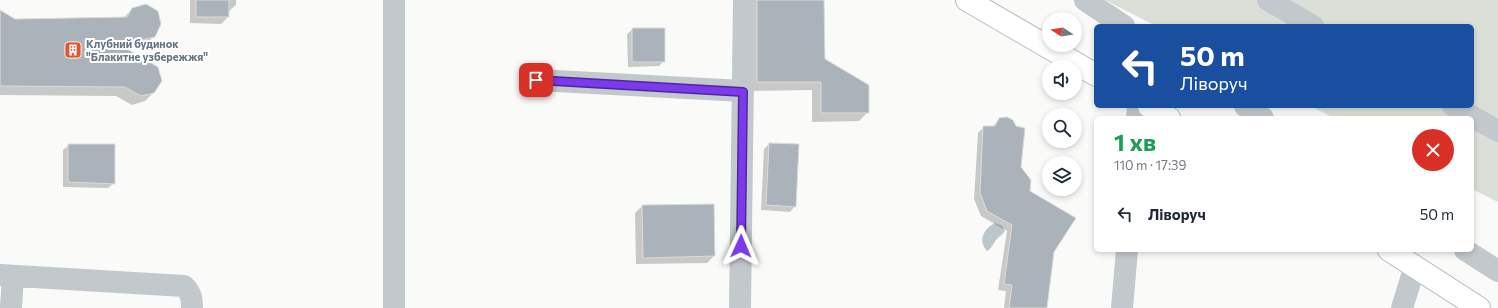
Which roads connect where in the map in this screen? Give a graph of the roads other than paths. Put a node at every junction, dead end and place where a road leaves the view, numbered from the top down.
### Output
1 (394, 0) edge
2 (744, 0) edge
3 (967, 0) edge
4 (1085, 0) edge
5 (1268, 0) edge
6 (1121, 24) edge
7 (1309, 24) edge
8 (1094, 74) edge
9 (536, 80) dead end
10 (743, 92) junction
11 (1152, 108) edge
12 (1248, 108) edge
13 (1457, 108) edge
14 (1166, 116) edge
15 (1260, 116) edge
16 (1471, 116) edge
17 (1474, 118) edge
18 (1498, 131) edge
19 (1127, 252) edge
20 (1392, 252) edge
21 (1468, 252) edge
22 (1415, 266) junction
23 (1498, 271) edge
24 (6, 276) edge
25 (11, 308) edge
26 (192, 308) edge
27 (394, 308) edge
28 (740, 308) edge
29 (1122, 308) edge
30 (1402, 308) edge
31 (1479, 308) edge

1 - 27 street
2 - 10 street
3 - 8 main road
4 - 6 street
5 - 7 street
9 - 10 street
10 - 28 street
11 - 14 main road
12 - 15 street
13 - 16 street
17 - 18 street
19 - 29 street
20 - 22 main road
21 - 23 street
22 - 30 street
22 - 31 main road
24 - 25 street
24 - 26 street

